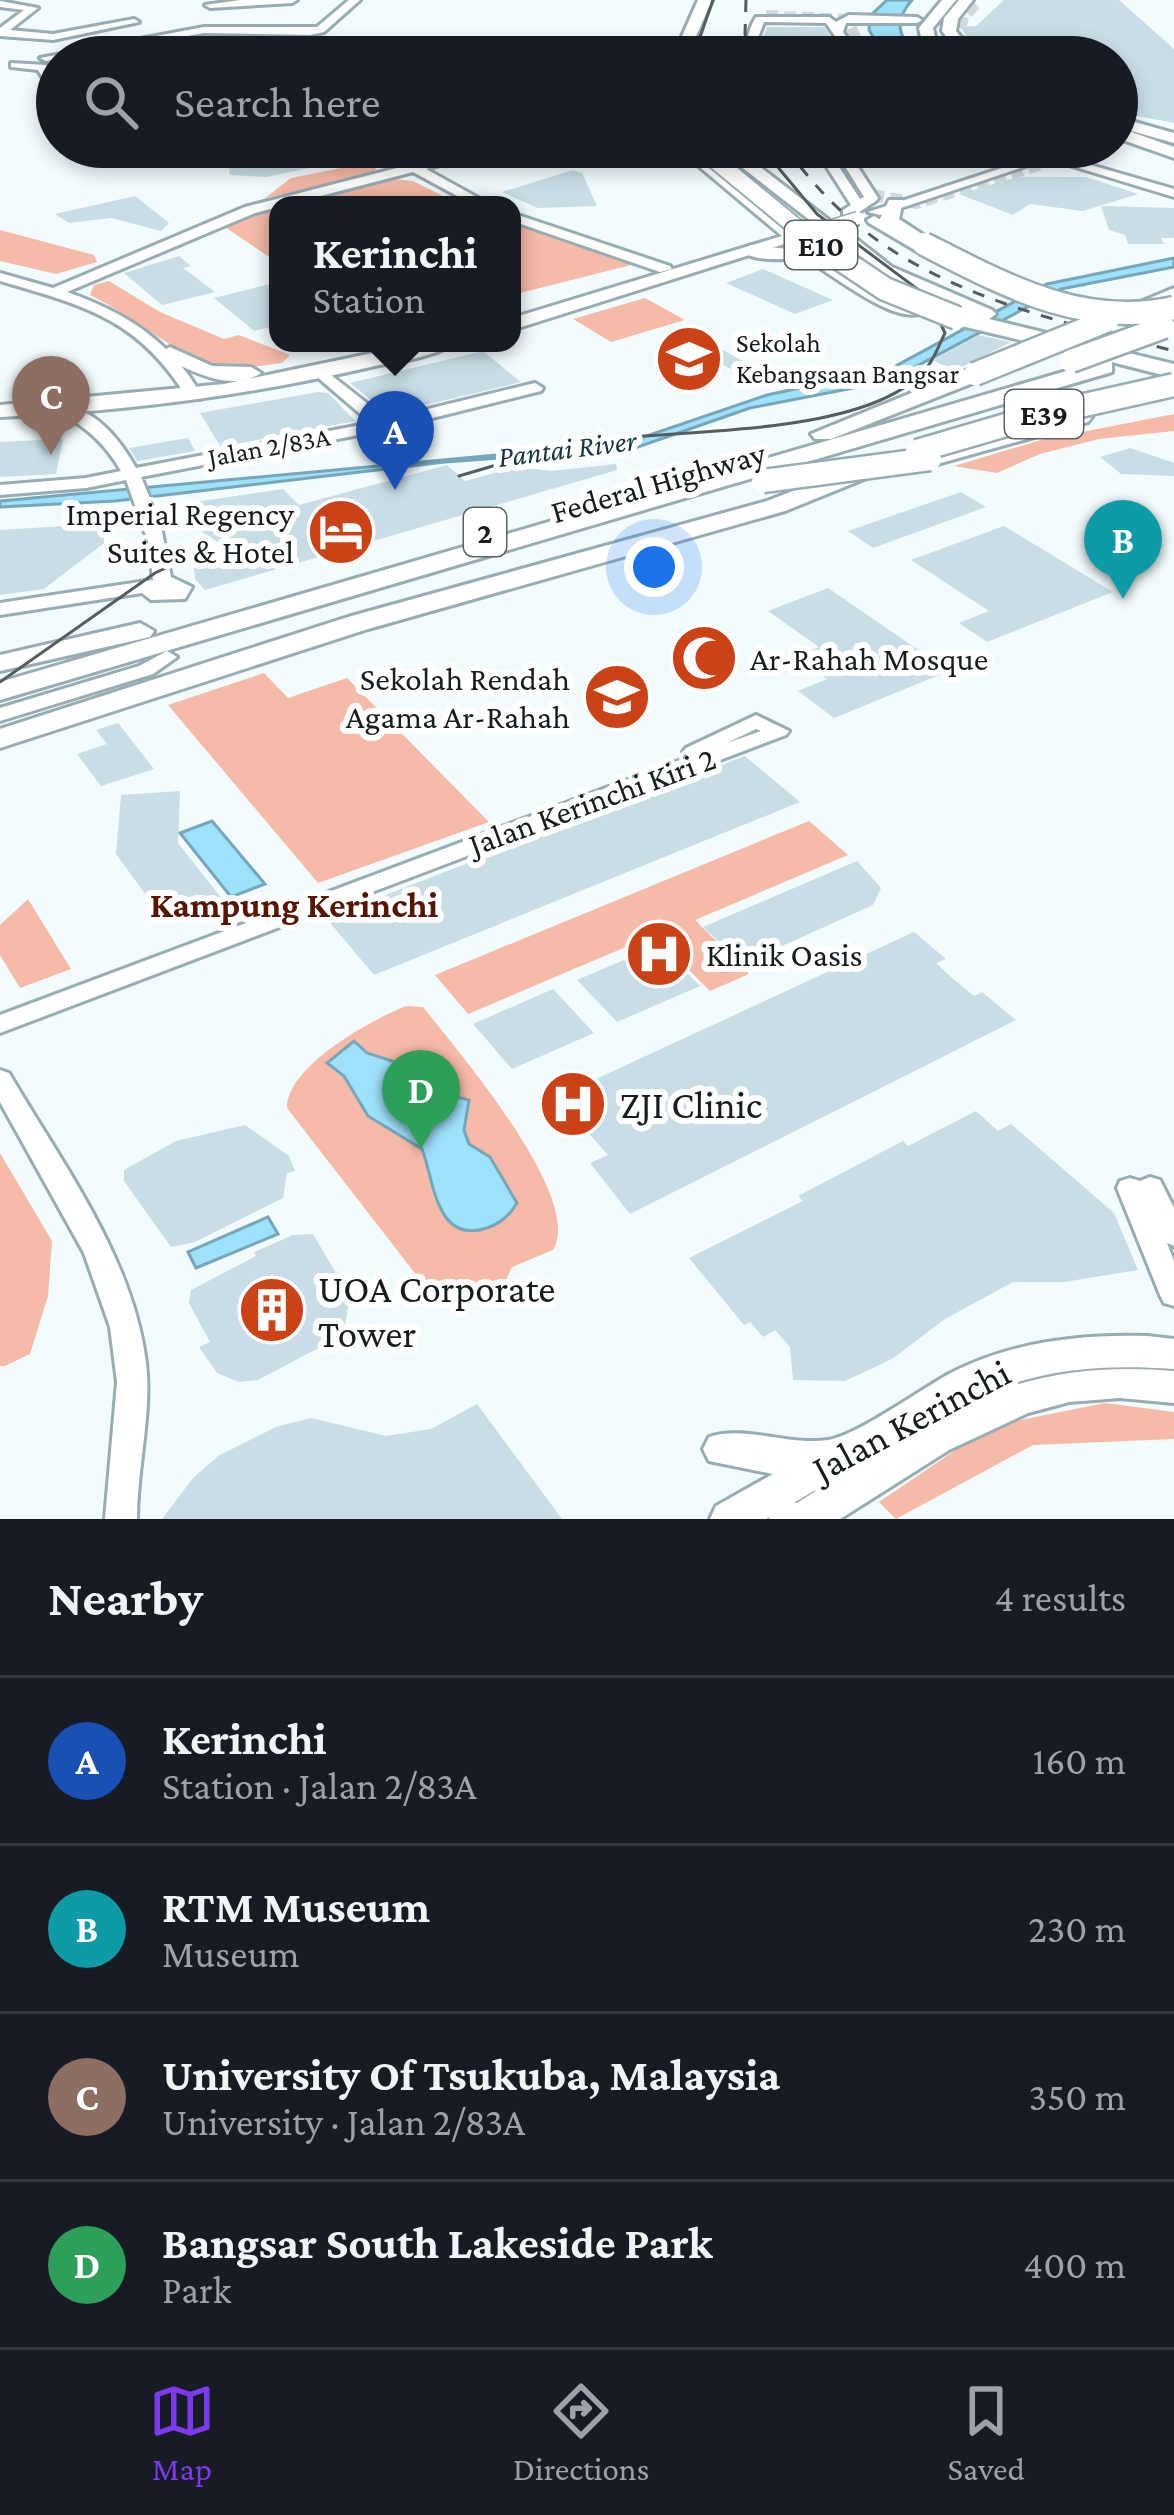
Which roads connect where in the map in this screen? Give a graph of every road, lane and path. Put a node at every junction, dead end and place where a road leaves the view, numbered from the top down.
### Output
1 (48, 0) edge
2 (292, 0) edge
3 (355, 0) edge
4 (705, 0) edge
5 (722, 0) edge
6 (761, 0) edge
7 (856, 0) edge
8 (937, 0) edge
9 (959, 1) edge
10 (228, 2) edge
11 (0, 4) edge
12 (210, 5) dead end
13 (32, 7) junction
14 (766, 16) dead end
15 (134, 22) dead end
16 (848, 22) junction
17 (925, 24) junction
18 (93, 29) junction
19 (204, 30) junction
20 (315, 31) junction
21 (0, 33) edge
22 (40, 36) edge
23 (58, 36) edge
24 (104, 36) edge
25 (169, 36) edge
26 (214, 36) edge
27 (287, 36) edge
28 (693, 36) edge
29 (698, 36) edge
30 (753, 36) edge
31 (850, 36) edge
32 (927, 36) edge
33 (936, 36) edge
34 (953, 36) edge
35 (15, 65) dead end
36 (36, 67) edge
37 (1138, 136) edge
38 (1138, 136) edge
39 (1168, 145) edge
40 (415, 168) joint
41 (709, 168) edge
42 (725, 168) edge
43 (736, 168) edge
44 (751, 168) edge
45 (838, 168) tunnel mouth
46 (853, 168) tunnel mouth
47 (1014, 168) edge
48 (1027, 168) joint
49 (1092, 168) edge
50 (1003, 172) junction
51 (1073, 173) dead end
52 (1174, 193) edge
53 (305, 196) edge
54 (467, 196) edge
55 (896, 204) junction
56 (269, 205) edge
57 (861, 211) junction
58 (763, 213) junction
59 (818, 219) junction
60 (521, 220) edge
61 (792, 234) junction
62 (920, 245) junction
63 (855, 249) junction
64 (727, 250) junction
65 (751, 251) junction
66 (819, 258) junction
67 (665, 269) junction
68 (0, 277) edge
69 (87, 278) junction
70 (54, 293) junction
71 (1174, 294) edge
72 (106, 314) junction
73 (521, 317) edge
74 (521, 317) edge
75 (983, 320) junction
76 (1172, 328) edge
77 (372, 352) edge
78 (407, 352) edge
79 (160, 354) junction
80 (1174, 360) edge
81 (1174, 370) edge
82 (283, 372) junction
83 (322, 373) junction
84 (1102, 373) junction
85 (1174, 385) edge
86 (536, 388) dead end
87 (193, 392) junction
88 (1174, 395) edge
89 (0, 409) edge
90 (99, 412) junction
91 (384, 425) junction
92 (823, 434) junction
93 (924, 456) junction
94 (134, 484) junction
95 (0, 490) edge
96 (483, 563) junction
97 (352, 603) junction
98 (0, 609) edge
99 (265, 616) junction
100 (167, 657) junction
101 (0, 667) edge
102 (0, 691) edge
103 (0, 706) edge
104 (0, 716) edge
105 (779, 731) dead end
106 (0, 738) edge
107 (0, 1024) edge
108 (0, 1079) edge
109 (1174, 1235) edge
110 (1174, 1295) edge
111 (1172, 1357) edge
112 (723, 1449) dead end
113 (839, 1457) junction
114 (779, 1508) edge
115 (122, 1519) edge
116 (730, 1519) edge
117 (806, 1519) edge

1 - 13 street
2 - 10 street
3 - 20 street
4 - 28 main road
5 - 29 main road
6 - 14 street
7 - 16 street
8 - 17 main road
9 - 17 main road
9 - 34 main road
10 - 12 street
11 - 13 street
13 - 21 street
15 - 18 street
16 - 17 street
16 - 30 street
16 - 31 street
17 - 32 main road
17 - 33 main road
18 - 23 street
18 - 24 street
19 - 20 street
19 - 25 street
19 - 26 street
20 - 27 street
21 - 22 street
35 - 36 street
37 - 39 highway
38 - 39 highway
40 - 53 street
40 - 54 street
41 - 58 main road
42 - 75 highway, E10, bridge
43 - 75 highway, E10, bridge
44 - 59 main road
45 - 57 street
46 - 57 street
47 - 50 street
48 - 50 street
48 - 51 street
49 - 52 street
50 - 55 street
55 - 57 street
55 - 57 street
55 - 62 highway
56 - 69 street
57 - 59 street, bridge
57 - 62 street
58 - 59 main road
58 - 61 main road
58 - 64 main road
59 - 61 main road
59 - 63 highway
60 - 67 street
61 - 64 main road
61 - 65 main road
61 - 66 highway
62 - 76 highway, bridge
63 - 66 highway
63 - 75 highway
64 - 67 main road
65 - 66 highway
65 - 73 main road
66 - 75 highway
67 - 74 main road
68 - 70 street
69 - 70 street
69 - 72 street
70 - 72 street
70 - 79 street
71 - 92 highway, bridge
72 - 79 street
75 - 80 highway, E10
75 - 81 highway, E10
76 - 84 highway, Federal Highway / 2
76 - 84 highway, Federal Highway / 2, bridge
77 - 82 main road
78 - 83 main road
79 - 82 main road
79 - 87 street
79 - 90 main road
81 - 84 highway
82 - 87 main road
83 - 87 main road
83 - 91 street
84 - 92 highway, Federal Highway / 2
84 - 93 highway
84 - 97 highway
84 - 99 highway, Federal Highway / 2
85 - 93 highway, E39, bridge
86 - 91 street, Jalan 2/83A
87 - 90 main road
88 - 93 highway, E39
89 - 90 main road
89 - 90 main road
90 - 94 street
91 - 94 street, Jalan 2/83A
92 - 101 highway, Federal Highway / 2
93 - 96 highway, bridge
93 - 106 highway, bridge
94 - 95 street, Jalan 2/83A
94 - 98 street
96 - 97 highway
96 - 99 highway
97 - 100 highway
99 - 102 highway, Federal Highway / 2
100 - 103 highway
100 - 104 street
105 - 107 street, Jalan Kerinchi Kiri 2
108 - 115 street
109 - 110 street
111 - 113 main road, Jalan Kerinchi
111 - 117 main road, Jalan Kerinchi
112 - 113 main road
113 - 114 main road, Jalan Kerinchi
114 - 116 main road, Jalan Kerinchi

